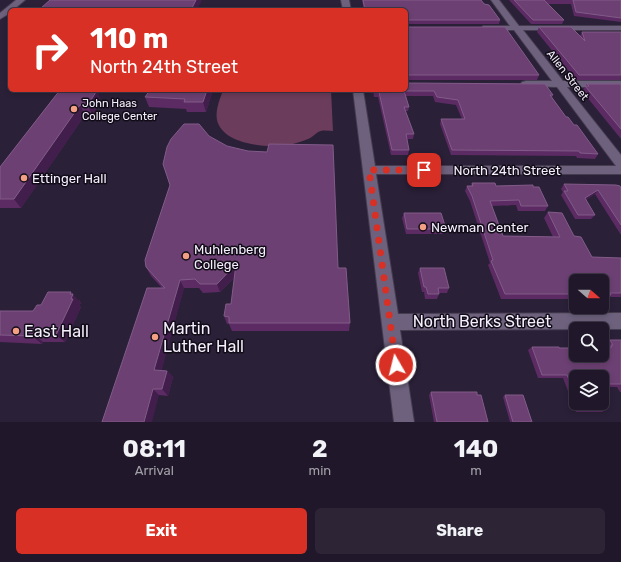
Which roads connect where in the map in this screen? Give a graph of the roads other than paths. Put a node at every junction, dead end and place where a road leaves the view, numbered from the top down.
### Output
1 (21, 0) edge
2 (495, 0) edge
3 (11, 8) edge
4 (8, 11) edge
5 (0, 17) edge
6 (478, 28) edge
7 (516, 28) junction
8 (621, 28) edge
9 (517, 84) edge
10 (560, 84) junction
11 (621, 84) edge
12 (358, 92) edge
13 (621, 164) edge
14 (369, 170) junction
15 (621, 170) edge
16 (621, 321) edge
17 (390, 322) junction
18 (404, 422) edge

1 - 3 street
2 - 7 street, Allen Street
4 - 5 street
6 - 7 street
7 - 8 street
7 - 10 street, Allen Street
9 - 10 street
10 - 11 street
10 - 13 street, Allen Street
12 - 14 street
14 - 15 street, North 24th Street
14 - 17 street
16 - 17 street, North Berks Street
17 - 18 street

